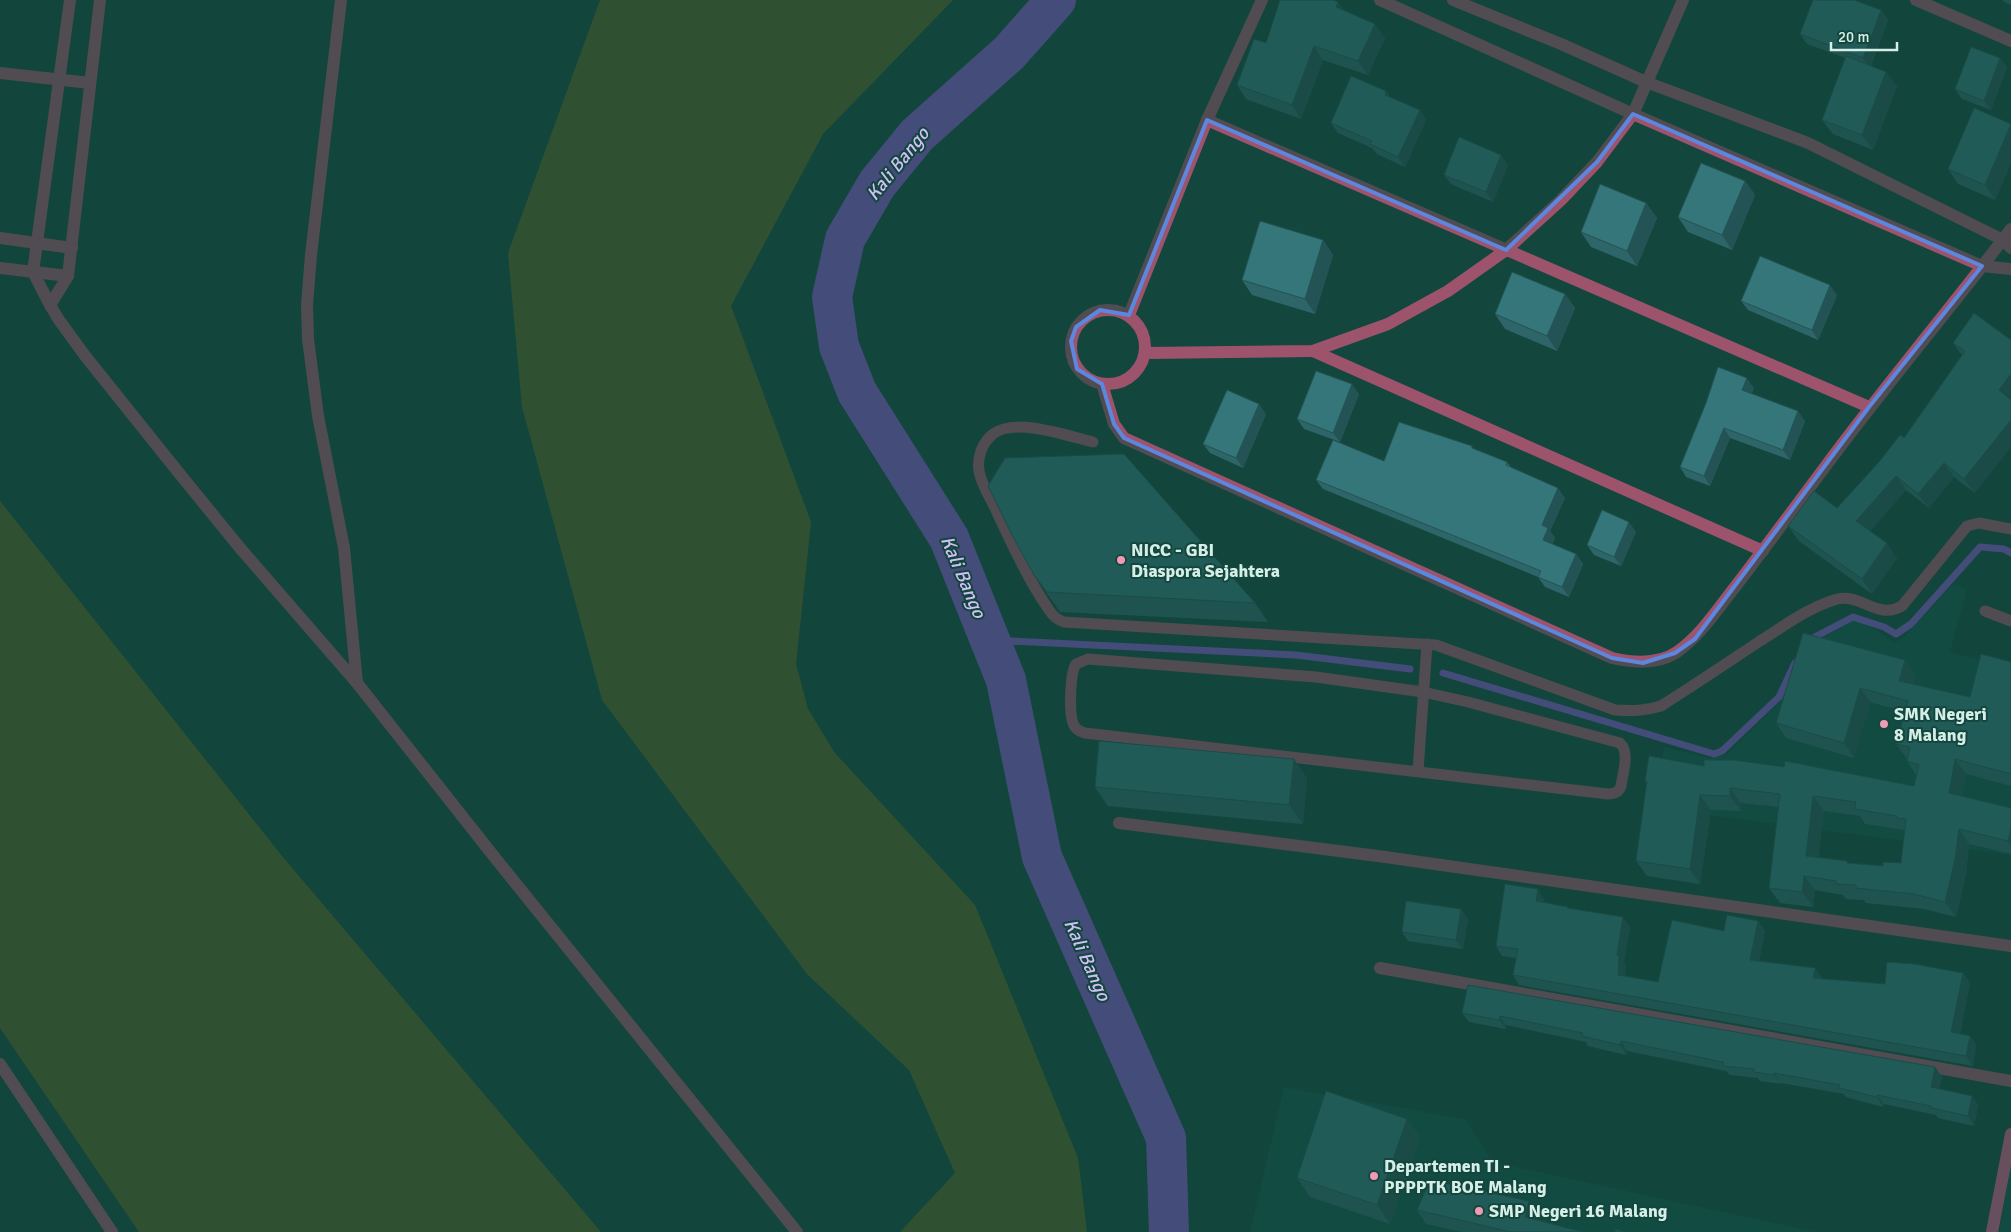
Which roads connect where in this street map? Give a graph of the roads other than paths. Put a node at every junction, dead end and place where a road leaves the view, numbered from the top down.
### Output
1 (70, 0) edge
2 (100, 0) edge
3 (341, 0) edge
4 (1262, 0) edge
5 (1380, 0) edge
6 (1453, 0) edge
7 (1683, 0) edge
8 (1916, 0) edge
9 (2011, 41) edge
10 (0, 73) edge
11 (59, 81) junction
12 (1646, 82) junction
13 (90, 83) junction
14 (1632, 114) junction
15 (1207, 120) junction
16 (2011, 229) edge
17 (0, 238) edge
18 (38, 242) junction
19 (2007, 244) edge
20 (72, 248) junction
21 (1506, 250) junction
22 (1982, 266) junction
23 (0, 268) edge
24 (2011, 269) edge
25 (33, 272) junction
26 (68, 276) junction
27 (50, 305) junction
28 (1129, 315) junction
29 (1313, 351) junction
30 (1146, 353) junction
31 (1102, 384) junction
32 (1869, 407) junction
33 (1093, 442) dead end
34 (2011, 529) edge
35 (1763, 551) junction
36 (1985, 611) dead end
37 (2011, 621) edge
38 (1427, 644) junction
39 (357, 683) junction
40 (1423, 692) junction
41 (1418, 771) junction
42 (1119, 823) dead end
43 (2011, 946) edge
44 (1380, 968) dead end
45 (0, 1064) edge
46 (2011, 1081) edge
47 (2011, 1134) edge
48 (112, 1232) edge
49 (797, 1232) edge
50 (1992, 1232) edge

1 - 11 street
2 - 13 street
3 - 39 street
4 - 15 street
5 - 14 street
6 - 12 street
7 - 12 street
8 - 9 street
10 - 11 street
11 - 13 street
11 - 18 street
12 - 14 street
12 - 19 street
13 - 20 street
14 - 21 street
14 - 22 street
15 - 21 street
15 - 28 street
16 - 19 street
17 - 18 street
18 - 20 street
18 - 25 street
19 - 22 street
20 - 26 street
21 - 29 street
21 - 32 street
22 - 24 street
22 - 32 street
23 - 25 street
25 - 26 street
25 - 27 street
26 - 27 street
27 - 39 street
28 - 30 street
28 - 31 street
29 - 30 street
29 - 35 street
30 - 31 street
31 - 35 street
32 - 35 street
33 - 38 lane
34 - 38 lane
36 - 37 lane
38 - 40 lane
39 - 49 street
40 - 41 lane
40 - 41 lane
40 - 41 lane
42 - 43 street
44 - 46 street
45 - 48 street
47 - 50 street

